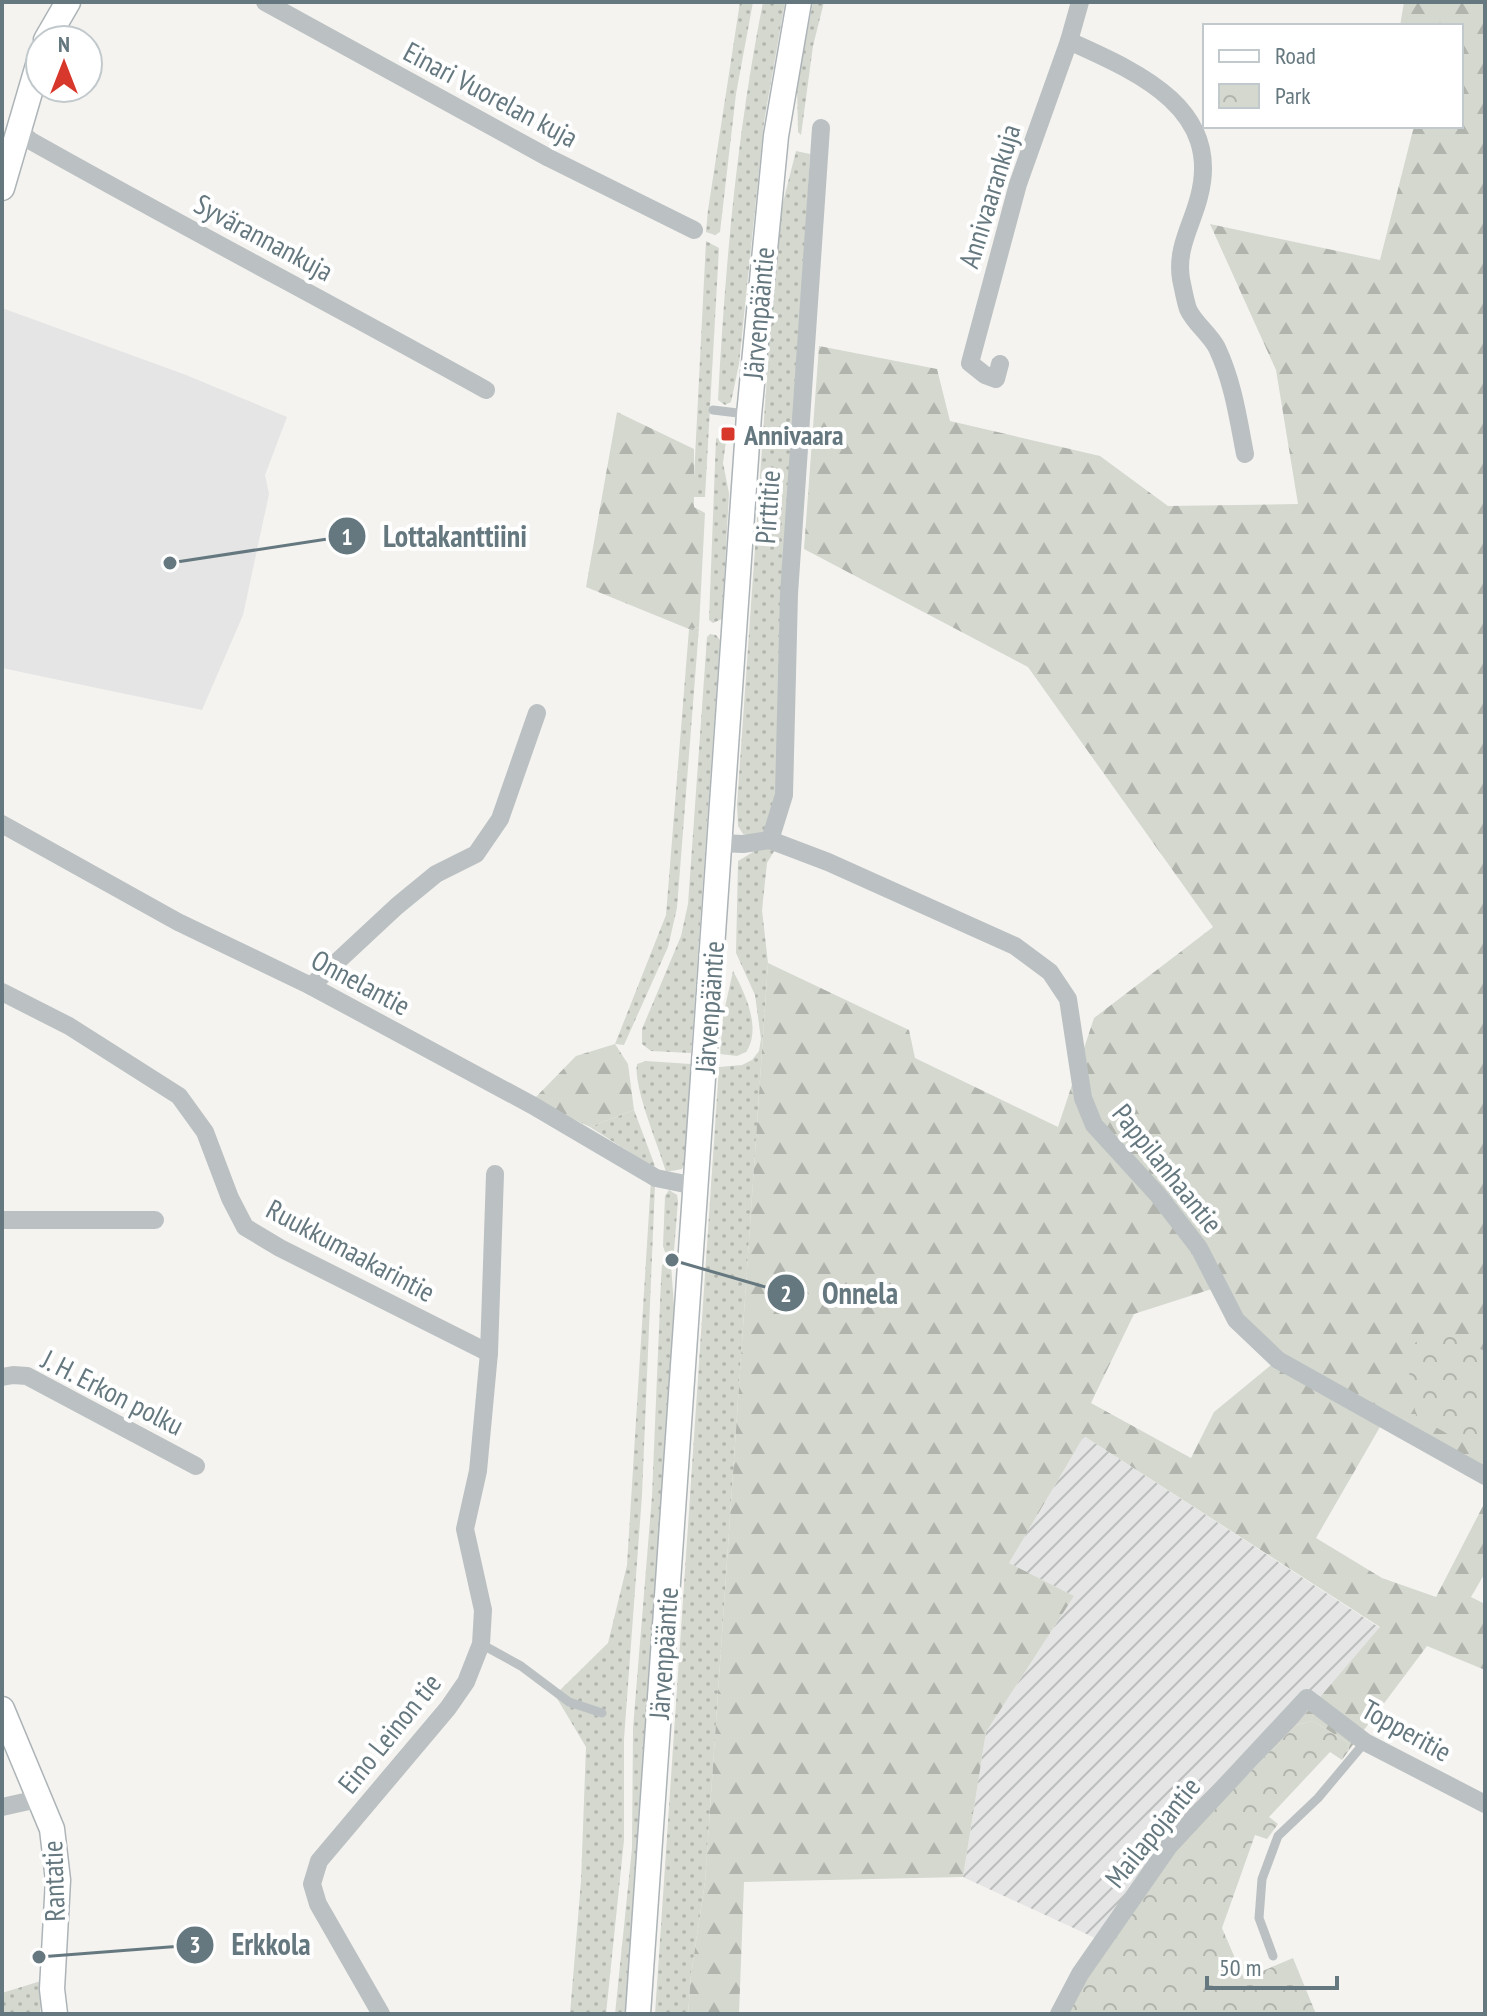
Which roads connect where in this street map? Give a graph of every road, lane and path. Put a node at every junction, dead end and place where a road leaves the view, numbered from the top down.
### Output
1 (68, 2) edge
2 (265, 2) edge
3 (799, 2) edge
4 (1080, 2) edge
5 (55, 24) edge
6 (1069, 41) junction
7 (26, 104) edge
8 (821, 128) dead end
9 (18, 130) junction
10 (2, 188) edge
11 (694, 230) dead end
12 (1000, 364) dead end
13 (486, 390) dead end
14 (713, 410) dead end
15 (749, 415) junction
16 (1245, 454) dead end
17 (537, 713) dead end
18 (2, 824) edge
19 (770, 840) junction
20 (720, 843) junction
21 (311, 986) junction
22 (2, 992) edge
23 (495, 1174) dead end
24 (695, 1186) junction
25 (2, 1220) edge
26 (155, 1220) dead end
27 (489, 1353) junction
28 (2, 1377) edge
29 (196, 1466) dead end
30 (1485, 1476) edge
31 (481, 1644) junction
32 (1307, 1698) joint
33 (2, 1709) edge
34 (602, 1713) dead end
35 (1365, 1742) junction
36 (38, 1799) junction
37 (1485, 1804) edge
38 (2, 1807) edge
39 (1273, 1956) dead end
40 (55, 2014) edge
41 (381, 2014) edge
42 (638, 2014) edge
43 (1059, 2014) edge

1 - 5 main road
2 - 11 street, Einari Vuorelan kuja
3 - 15 main road, Järvenpääntie
4 - 6 street, Annivaarankuja
6 - 12 street, Annivaarankuja
6 - 16 street
7 - 9 main road
8 - 19 street, Pirttitie
9 - 10 main road
9 - 13 street, Syvärannankuja
14 - 15 lane
15 - 20 main road, Järvenpääntie
17 - 21 street
18 - 21 street, Onnelantie
19 - 20 street, Pappilanhaantie
19 - 30 street, Pappilanhaantie
20 - 24 main road, Järvenpääntie
21 - 24 street, Onnelantie
22 - 27 street, Ruukkumaakarintie
23 - 27 street, Eino Leinon tie
24 - 42 main road, Järvenpääntie
25 - 26 street
27 - 31 street, Eino Leinon tie
28 - 29 street, J. H. Erkon polku
31 - 34 lane
31 - 41 street, Eino Leinon tie
32 - 35 street, Topperitie
32 - 43 street, Mailapojantie
33 - 36 main road, Rantatie
35 - 37 street, Topperitie
35 - 39 lane
36 - 38 street
36 - 40 main road, Rantatie

